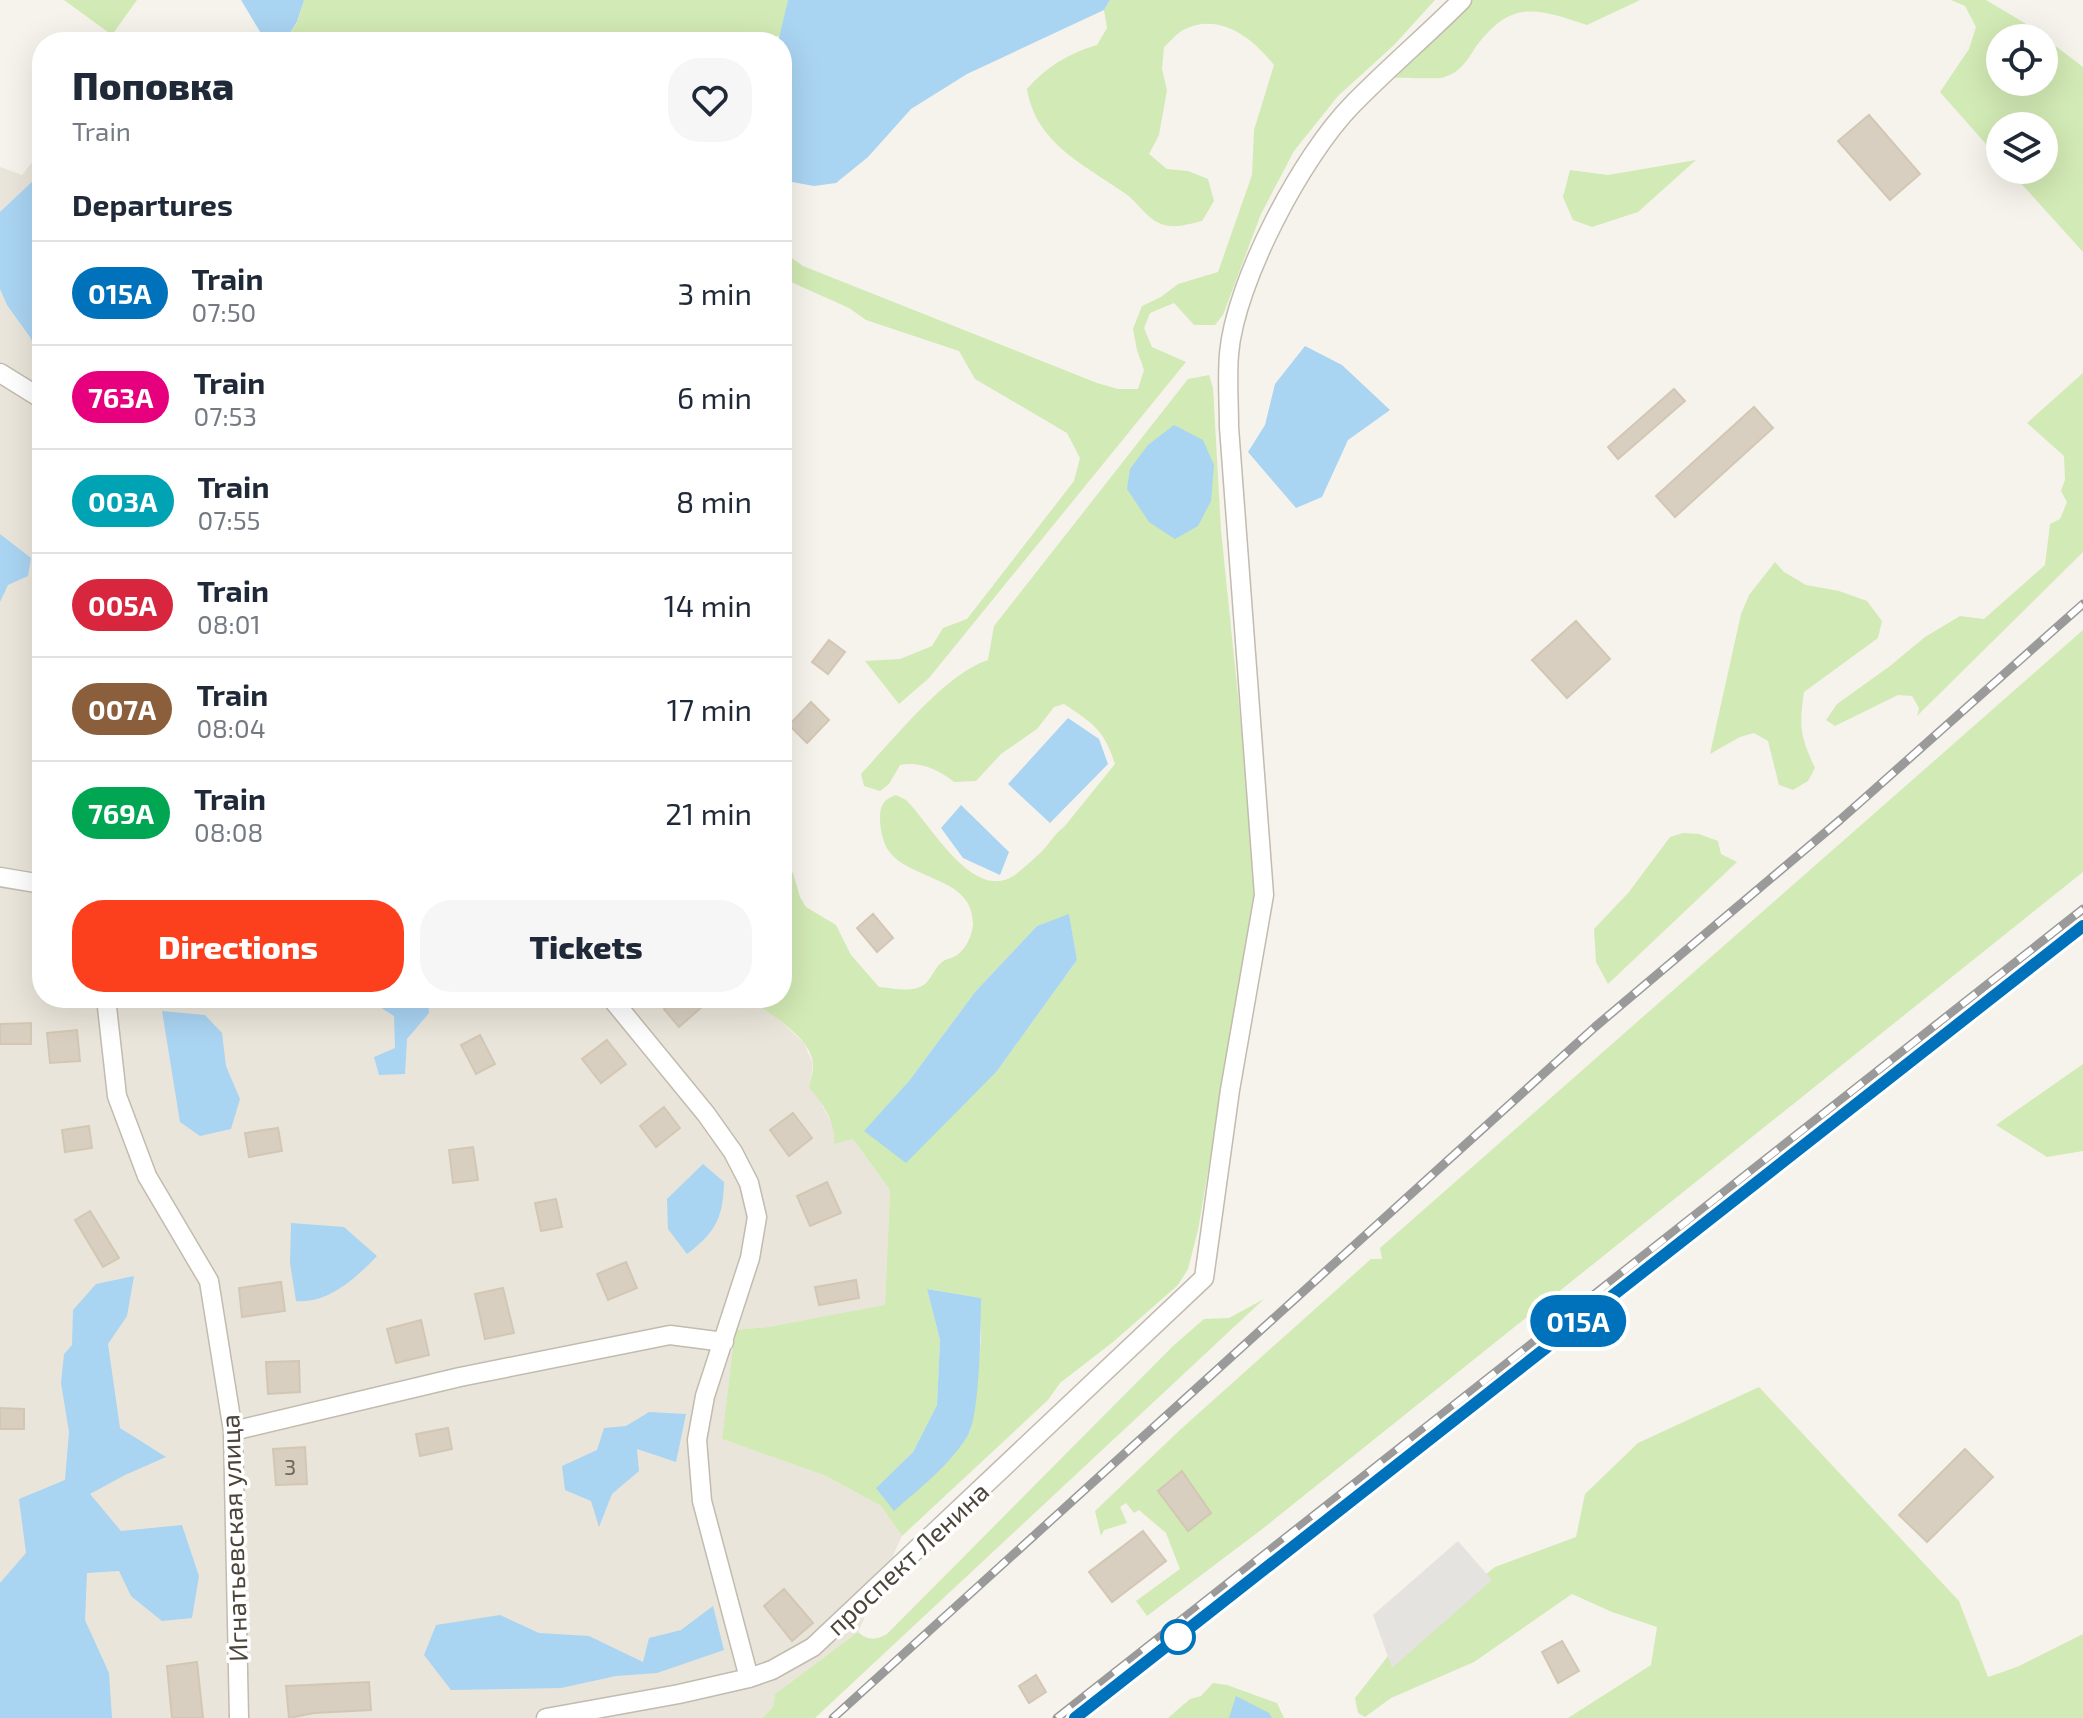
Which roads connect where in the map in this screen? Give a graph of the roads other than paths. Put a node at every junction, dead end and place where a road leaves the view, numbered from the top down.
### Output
1 (1462, 0) edge
2 (0, 373) edge
3 (32, 393) edge
4 (0, 877) edge
5 (32, 882) edge
6 (107, 1008) edge
7 (619, 1008) edge
8 (724, 1342) junction
9 (233, 1431) junction
10 (749, 1678) junction
11 (239, 1718) edge
12 (546, 1718) edge

1 - 10 street, проспект Ленина
2 - 3 street
4 - 5 street
6 - 9 street, Игнатьевская улица
7 - 8 street
8 - 9 street
8 - 10 street
9 - 11 street, Игнатьевская улица
10 - 12 street, проспект Ленина

